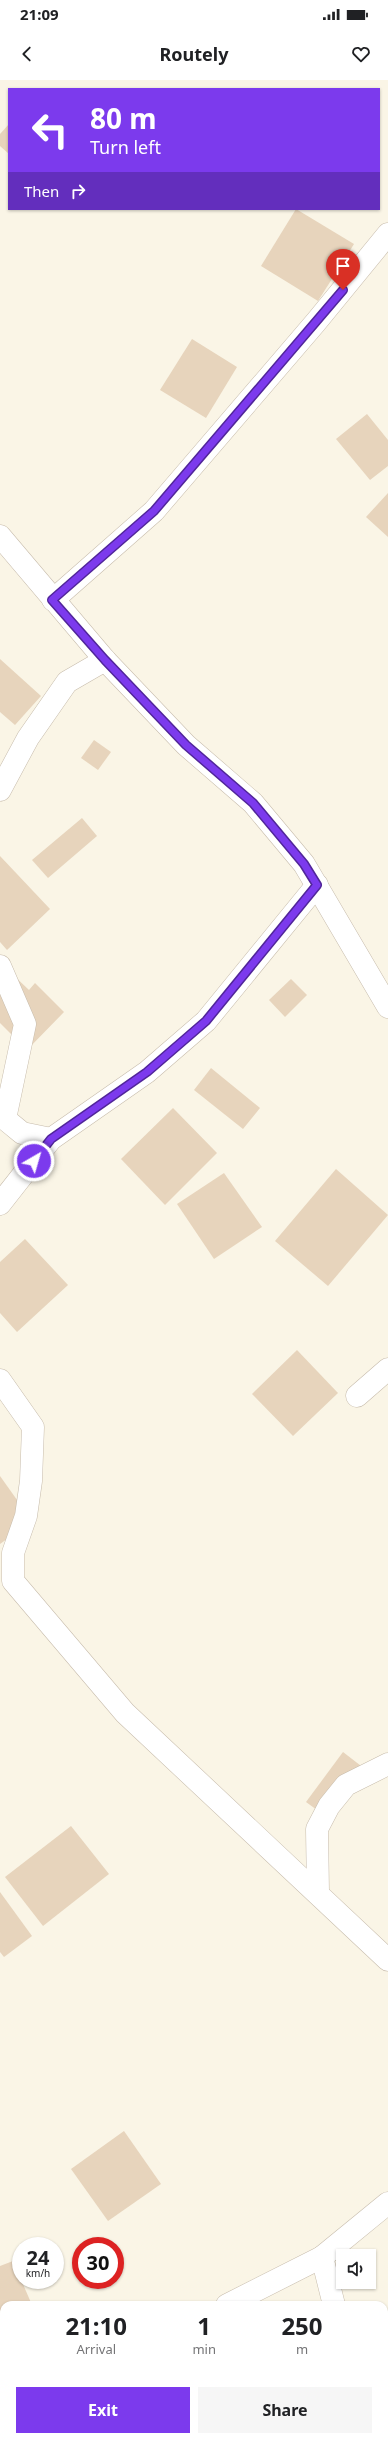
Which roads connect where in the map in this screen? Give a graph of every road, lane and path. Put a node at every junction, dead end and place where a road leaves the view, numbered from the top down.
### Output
1 (388, 234) edge
2 (0, 536) edge
3 (52, 600) junction
4 (105, 660) junction
5 (0, 790) edge
6 (317, 885) junction
7 (0, 966) edge
8 (388, 1007) edge
9 (51, 1139) junction
10 (0, 1204) edge
11 (388, 1369) edge
12 (0, 1380) edge
13 (357, 1396) dead end
14 (388, 1764) edge
15 (318, 1893) junction
16 (388, 1960) edge
17 (388, 2203) edge
18 (322, 2258) junction
19 (235, 2301) edge
20 (333, 2301) edge

1 - 3 street
2 - 3 street
3 - 4 street
4 - 5 street
4 - 6 street
6 - 8 street
6 - 9 street
7 - 9 street
9 - 10 street
11 - 13 street
12 - 15 street
14 - 15 street
15 - 16 street
17 - 18 street
18 - 19 street
18 - 20 street

